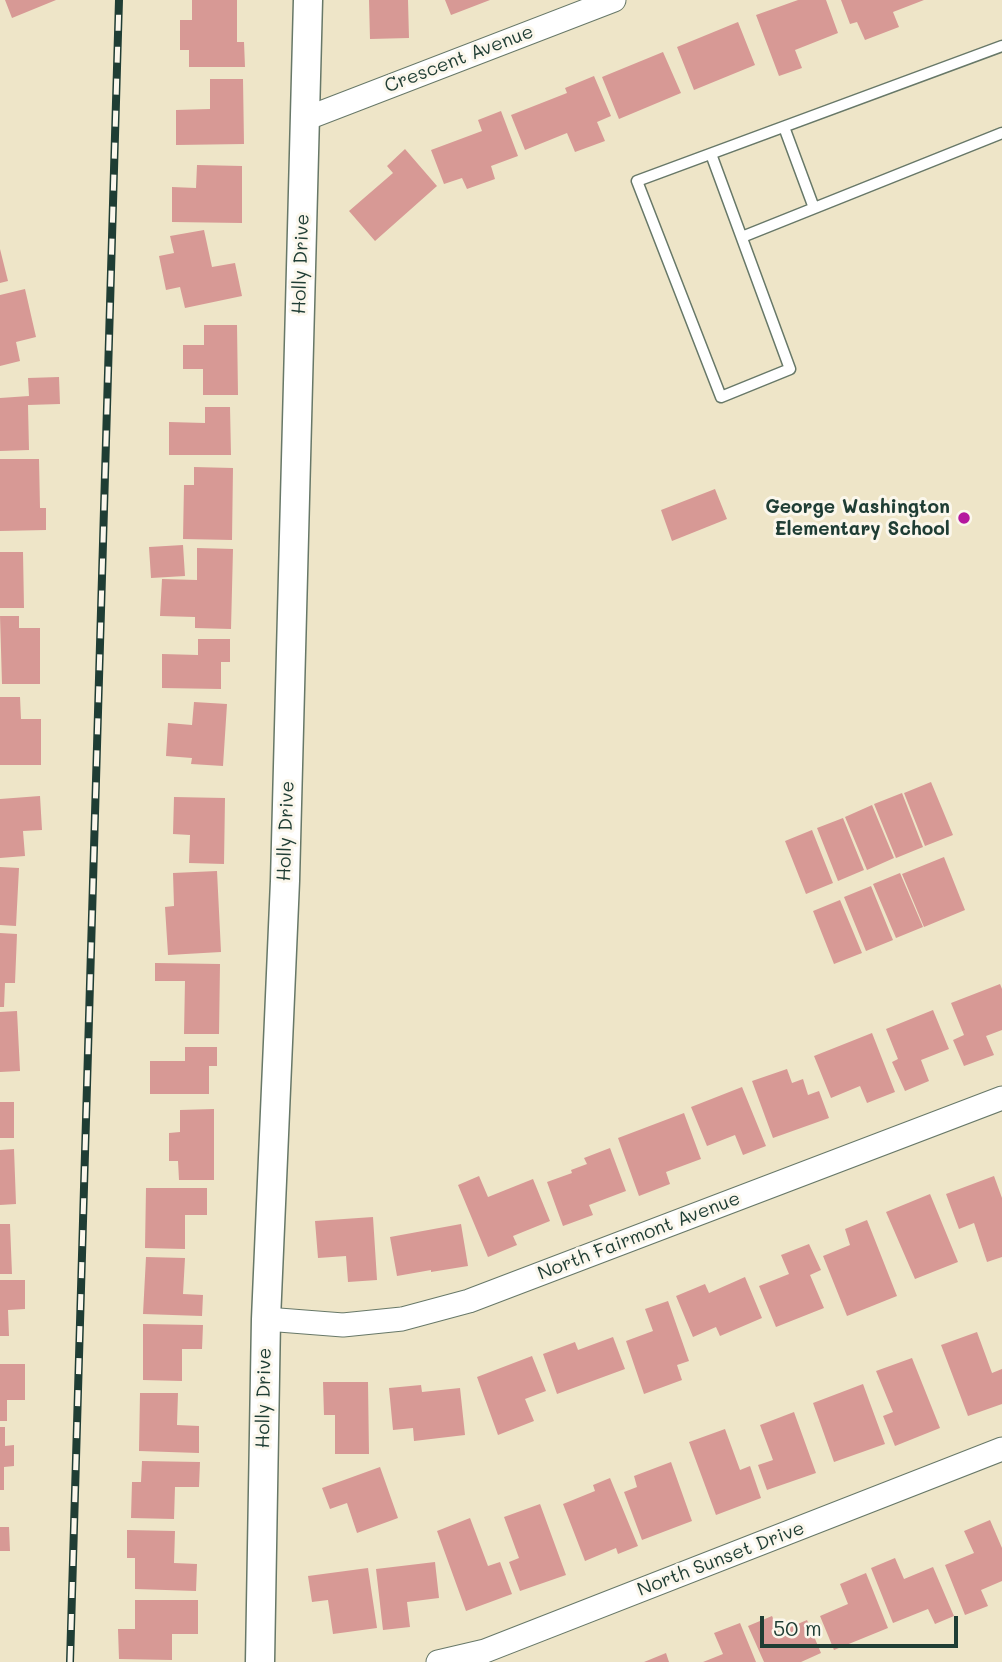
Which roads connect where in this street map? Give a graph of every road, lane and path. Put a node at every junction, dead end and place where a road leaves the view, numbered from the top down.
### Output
1 (308, 0) edge
2 (614, 0) edge
3 (1002, 46) edge
4 (305, 119) junction
5 (784, 127) junction
6 (1002, 133) edge
7 (711, 154) junction
8 (814, 208) junction
9 (742, 237) junction
10 (1002, 1098) edge
11 (266, 1319) junction
12 (1002, 1449) edge
13 (260, 1662) edge
14 (438, 1662) edge

1 - 4 street, Holly Drive
2 - 4 street, Crescent Avenue
3 - 5 lane
4 - 11 street, Holly Drive
5 - 7 lane
5 - 8 lane
6 - 8 lane
7 - 9 lane
7 - 9 lane
8 - 9 lane
10 - 11 street, North Fairmont Avenue
11 - 13 street, Holly Drive
12 - 14 street, North Sunset Drive

